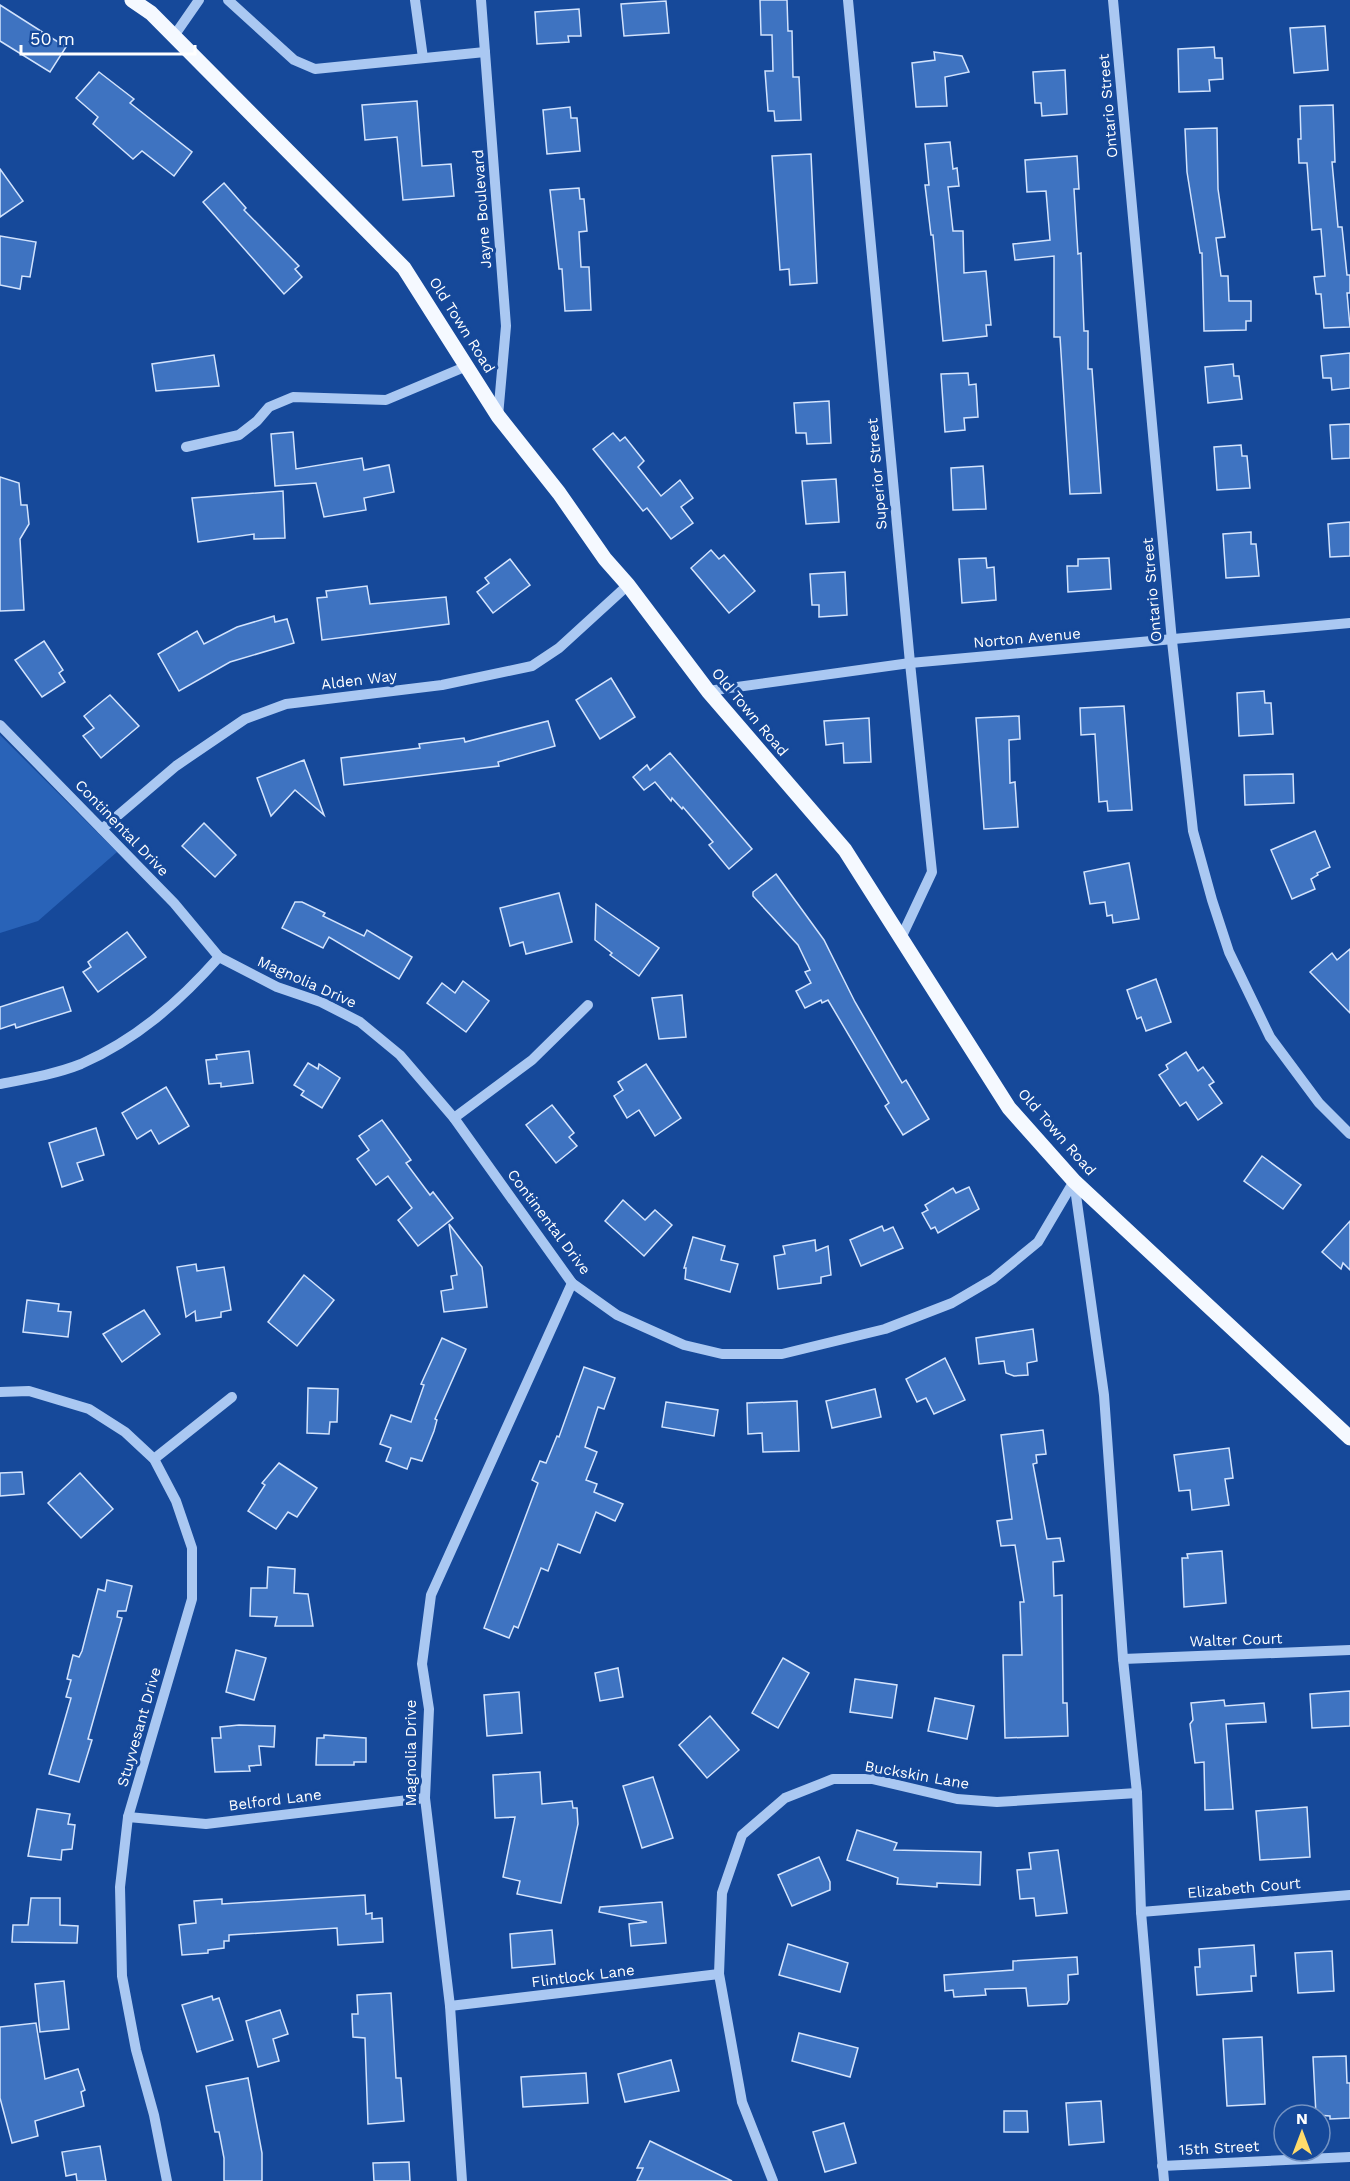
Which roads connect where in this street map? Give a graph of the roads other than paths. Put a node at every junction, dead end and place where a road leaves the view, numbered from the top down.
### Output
1 (132, 0) edge
2 (198, 0) edge
3 (228, 0) edge
4 (415, 0) edge
5 (481, 0) edge
6 (848, 0) edge
7 (1113, 0) edge
8 (174, 36) junction
9 (485, 51) junction
10 (423, 58) junction
11 (467, 366) junction
12 (498, 416) junction
13 (186, 447) dead end
14 (628, 585) junction
15 (1350, 623) edge
16 (1172, 641) junction
17 (910, 663) junction
18 (708, 691) junction
19 (0, 725) edge
20 (102, 829) junction
21 (901, 938) junction
22 (219, 957) junction
23 (588, 1005) dead end
24 (0, 1083) edge
25 (454, 1118) junction
26 (1350, 1134) edge
27 (1074, 1181) junction
28 (572, 1283) junction
29 (0, 1392) edge
30 (232, 1396) dead end
31 (1350, 1438) edge
32 (154, 1459) junction
33 (1350, 1650) edge
34 (1123, 1659) junction
35 (1137, 1793) junction
36 (425, 1797) junction
37 (128, 1817) junction
38 (1350, 1895) edge
39 (1141, 1912) junction
40 (719, 1974) junction
41 (450, 2006) junction
42 (1350, 2157) edge
43 (1162, 2166) junction
44 (167, 2181) edge
45 (462, 2181) edge
46 (773, 2181) edge
47 (1164, 2181) edge

1 - 8 main road, Old Town Road
2 - 8 street
3 - 10 street
4 - 10 street
5 - 9 street, Jayne Boulevard
6 - 17 street, Superior Street
7 - 16 street, Ontario Street
8 - 11 main road, Old Town Road
9 - 10 street
9 - 12 street, Jayne Boulevard
11 - 12 main road, Old Town Road
11 - 13 street
12 - 14 main road, Old Town Road
14 - 18 main road, Old Town Road
14 - 20 street, Alden Way
15 - 16 street, Norton Avenue
16 - 17 street, Norton Avenue
16 - 26 street, Ontario Street
17 - 18 street, Norton Avenue
17 - 21 street, Superior Street
18 - 21 main road, Old Town Road
19 - 20 street, Continental Drive
20 - 22 street, Continental Drive
21 - 27 main road, Old Town Road
22 - 24 street
22 - 25 street, Magnolia Drive
23 - 25 street
25 - 28 street, Continental Drive
27 - 28 street, Continental Drive
27 - 31 main road, Old Town Road
27 - 34 street
28 - 36 street, Magnolia Drive
29 - 32 street, Stuyvesant Drive
30 - 32 street
32 - 37 street, Stuyvesant Drive
33 - 34 street, Walter Court
34 - 35 street
35 - 39 street
35 - 40 street, Buckskin Lane
36 - 37 street, Belford Lane
36 - 41 street, Magnolia Drive
37 - 44 street, Stuyvesant Drive
38 - 39 street, Elizabeth Court
39 - 43 street
40 - 41 street, Flintlock Lane
40 - 46 street, Buckskin Lane
41 - 45 street, Magnolia Drive
42 - 43 street, 15th Street
43 - 47 street

